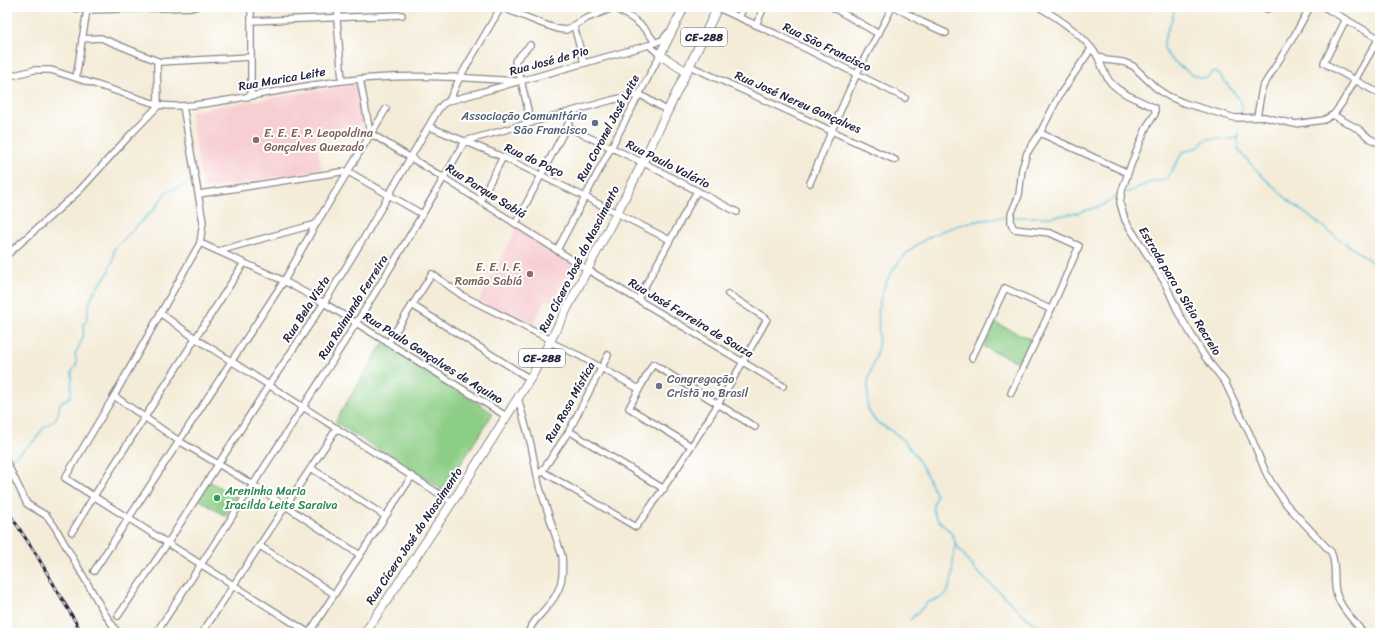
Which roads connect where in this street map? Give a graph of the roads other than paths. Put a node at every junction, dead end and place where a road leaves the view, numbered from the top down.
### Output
1 (68, 7) edge
2 (195, 7) edge
3 (251, 7) edge
4 (339, 7) edge
5 (501, 7) edge
6 (614, 7) edge
7 (684, 7) edge
8 (717, 7) edge
9 (744, 7) edge
10 (764, 7) edge
11 (832, 7) edge
12 (893, 7) edge
13 (1039, 7) edge
14 (1310, 7) edge
15 (1324, 7) edge
16 (86, 9) edge
17 (402, 15) dead end
18 (337, 17) junction
19 (679, 17) junction
20 (739, 17) junction
21 (1346, 19) junction
22 (251, 21) junction
23 (756, 25) junction
24 (574, 26) junction
25 (946, 33) dead end
26 (878, 34) junction
27 (1380, 37) edge
28 (82, 40) junction
29 (652, 44) junction
30 (530, 45) dead end
31 (1092, 49) junction
32 (1096, 54) junction
33 (660, 55) junction
34 (251, 57) junction
35 (158, 62) junction
36 (584, 63) junction
37 (689, 69) junction
38 (857, 73) junction
39 (7, 77) edge
40 (460, 77) junction
41 (76, 78) junction
42 (360, 79) junction
43 (342, 80) junction
44 (519, 80) junction
45 (1355, 80) junction
46 (639, 94) junction
47 (1380, 94) edge
48 (252, 96) junction
49 (905, 98) dead end
50 (449, 101) junction
51 (183, 106) junction
52 (157, 107) junction
53 (386, 109) dead end
54 (668, 110) junction
55 (575, 111) junction
56 (1333, 115) junction
57 (1257, 117) junction
58 (531, 123) junction
59 (430, 127) junction
60 (567, 127) junction
61 (832, 131) junction
62 (370, 133) junction
63 (1040, 133) junction
64 (465, 141) junction
65 (1380, 144) edge
66 (611, 147) junction
67 (503, 157) junction
68 (411, 158) junction
69 (896, 160) dead end
70 (642, 162) junction
71 (348, 171) junction
72 (1128, 173) junction
73 (541, 176) junction
74 (444, 178) junction
75 (810, 183) dead end
76 (697, 191) junction
77 (199, 194) junction
78 (390, 194) junction
79 (585, 197) junction
80 (480, 201) junction
81 (737, 212) dead end
82 (617, 213) junction
83 (422, 214) junction
84 (316, 224) junction
85 (516, 224) junction
86 (670, 240) junction
87 (200, 243) junction
88 (557, 250) junction
89 (218, 251) junction
90 (7, 255) edge
91 (244, 263) junction
92 (588, 270) junction
93 (284, 281) junction
94 (728, 294) dead end
95 (638, 299) junction
96 (324, 304) junction
97 (412, 306) junction
98 (1050, 309) junction
99 (160, 313) junction
100 (356, 323) junction
101 (195, 338) junction
102 (551, 341) junction
103 (388, 343) junction
104 (608, 355) dead end
105 (972, 358) dead end
106 (232, 360) junction
107 (744, 362) junction
108 (602, 368) junction
109 (530, 379) junction
110 (269, 385) junction
111 (783, 386) dead end
112 (639, 389) junction
113 (1011, 393) dead end
114 (114, 396) junction
115 (518, 398) junction
116 (718, 404) junction
117 (303, 407) junction
118 (506, 416) junction
119 (145, 418) junction
120 (755, 427) dead end
121 (337, 428) junction
122 (569, 431) junction
123 (179, 441) junction
124 (691, 446) junction
125 (7, 463) edge
126 (217, 464) junction
127 (311, 468) junction
128 (542, 471) junction
129 (412, 476) junction
130 (537, 478) junction
131 (252, 484) junction
132 (664, 489) junction
133 (94, 496) junction
134 (452, 502) junction
135 (286, 506) junction
136 (385, 516) junction
137 (128, 518) junction
138 (72, 532) dead end
139 (167, 543) junction
140 (260, 546) junction
141 (360, 555) junction
142 (201, 565) junction
143 (94, 571) dead end
144 (234, 586) junction
145 (334, 594) junction
146 (118, 616) dead end
147 (203, 632) edge
148 (118, 633) edge
149 (156, 633) edge
150 (309, 633) edge
151 (365, 633) edge
152 (528, 633) edge
153 (1363, 633) edge

1 - 16 street
2 - 16 street
3 - 22 street
4 - 18 street
5 - 24 street
5 - 40 street, Rua Bela Vista
6 - 24 street
6 - 29 street, Rua José Nereu Gonçalves
7 - 19 main road, Rua Coronel José Leite / CE-288
8 - 20 street, Rua São Francisco
8 - 37 main road, Rua Cícero José do Nascimento / CE-288
9 - 20 street
10 - 23 street
11 - 26 street
12 - 25 street
12 - 26 street
13 - 31 street
14 - 57 street
15 - 21 street
16 - 28 street
17 - 18 street
18 - 22 street
18 - 43 street
19 - 29 street, Rua Coronel José Leite
19 - 33 main road, Rua Coronel José Leite / CE-288
20 - 23 street, Rua São Francisco
21 - 27 street
21 - 45 street
22 - 34 street
23 - 38 street, Rua São Francisco
24 - 36 street
26 - 38 street
27 - 45 street
28 - 35 street
28 - 41 street
29 - 33 street, Rua José Nereu Gonçalves
29 - 36 street, Rua José de Pio
30 - 44 street
31 - 32 street
31 - 63 street
32 - 57 street
32 - 72 street, Estrada para o Sítio Recreio
33 - 37 main road, Rua José Nereu Gonçalves
33 - 46 street, Rua Coronel José Leite
34 - 35 street
34 - 48 street
35 - 52 street
36 - 44 street, Rua José de Pio
37 - 54 main road, Rua Cícero José do Nascimento / CE-288
37 - 61 street, Rua José Nereu Gonçalves
38 - 49 street, Rua São Francisco
38 - 61 street
39 - 41 street
40 - 42 street, Rua Marica Leite
40 - 44 street, Rua Marica Leite
40 - 50 street, Rua Bela Vista
41 - 52 street
42 - 43 street, Rua Marica Leite
42 - 62 street
43 - 48 street, Rua Marica Leite
44 - 50 street, Rua José de Pio
44 - 58 street
45 - 47 street
45 - 56 street
46 - 54 street
46 - 55 street
46 - 66 street, Rua Coronel José Leite
48 - 51 street, Rua Marica Leite
50 - 59 street, Rua Bela Vista
51 - 52 street, Rua Marica Leite
51 - 77 street
52 - 90 street
53 - 62 street
54 - 70 main road, Rua Cícero José do Nascimento / CE-288
55 - 58 street
55 - 60 street
56 - 57 street
56 - 65 street
58 - 64 street
59 - 64 street, Rua do Poço
59 - 68 street, Rua Bela Vista
60 - 66 street, Rua Paulo Valério
60 - 73 street
61 - 69 street, Rua José Nereu Gonçalves
61 - 75 street
62 - 68 street, Rua Parque Sabiá
62 - 71 street
63 - 72 street
63 - 98 street
64 - 67 street, Rua do Poço
64 - 74 street, Rua Raimundo Ferreira
66 - 70 street, Rua Paulo Valério
66 - 79 street, Rua Coronel José Leite
67 - 73 street, Rua do Poço
67 - 80 street
68 - 74 street, Rua Parque Sabiá
68 - 78 street, Rua Bela Vista
70 - 76 street, Rua Paulo Valério
70 - 82 main road, Rua Cícero José do Nascimento / CE-288
71 - 77 street
71 - 78 street
71 - 84 street
72 - 153 street, Estrada para o Sítio Recreio
73 - 79 street, Rua do Poço
73 - 85 street
74 - 80 street, Rua Parque Sabiá
74 - 83 street, Rua Raimundo Ferreira
76 - 81 street, Rua Paulo Valério
76 - 86 street
77 - 87 street
78 - 83 street
78 - 96 street, Rua Bela Vista
79 - 82 street, Rua do Poço
79 - 88 street, Rua Coronel José Leite
80 - 85 street, Rua Parque Sabiá
82 - 86 street, Rua do Poço
82 - 92 main road, Rua Cícero José do Nascimento / CE-288
83 - 100 street, Rua Raimundo Ferreira
84 - 89 street
84 - 93 street
85 - 88 street, Rua Parque Sabiá
86 - 95 street
87 - 89 street, Rua Paulo Gonçalves de Aquino
87 - 99 street
88 - 92 street, Rua Parque Sabiá
89 - 91 street, Rua Paulo Gonçalves de Aquino
91 - 93 street, Rua Paulo Gonçalves de Aquino
91 - 101 street
92 - 95 street, Rua José Ferreira de Souza
92 - 102 main road, Rua Cícero José do Nascimento / CE-288
93 - 96 street, Rua Paulo Gonçalves de Aquino
93 - 106 street
94 - 107 street
95 - 107 street, Rua José Ferreira de Souza
96 - 100 street, Rua Paulo Gonçalves de Aquino
96 - 110 street, Rua Bela Vista
97 - 102 street
97 - 103 street
97 - 109 street
98 - 105 street
98 - 113 street
99 - 101 street
99 - 114 street
100 - 103 street, Rua Paulo Gonçalves de Aquino
100 - 117 street, Rua Raimundo Ferreira
101 - 106 street
101 - 119 street
102 - 108 street
102 - 109 main road, Rua Cícero José do Nascimento / CE-288
103 - 118 street, Rua Paulo Gonçalves de Aquino
104 - 108 street, Rua Rosa Mística
106 - 110 street
106 - 123 street
107 - 111 street, Rua José Ferreira de Souza
107 - 116 street
108 - 112 street
108 - 122 street, Rua Rosa Mística
109 - 115 main road, Rua Cícero José do Nascimento / CE-288
110 - 117 street
110 - 126 street, Rua Bela Vista
112 - 116 street
112 - 124 street
114 - 119 street
114 - 133 street
115 - 118 main road, Rua Cícero José do Nascimento / CE-288
115 - 130 street
116 - 120 street
116 - 124 street
117 - 121 street
117 - 131 street, Rua Raimundo Ferreira
118 - 134 main road, Rua Cícero José do Nascimento / CE-288
119 - 123 street
119 - 133 street
121 - 127 street
121 - 129 street
122 - 128 street, Rua Rosa Mística
122 - 132 street
123 - 126 street
123 - 137 street
124 - 132 street
125 - 148 street
126 - 131 street
126 - 139 street, Rua Bela Vista
127 - 135 street
127 - 136 street
128 - 130 street, Rua Rosa Mística
128 - 132 street
129 - 134 street
129 - 136 street
130 - 152 street
131 - 135 street
131 - 142 street, Rua Raimundo Ferreira
133 - 137 street
133 - 138 street
134 - 151 main road, Rua Cícero José do Nascimento / CE-288
135 - 140 street
135 - 141 street
136 - 141 street
137 - 139 street
137 - 143 street
139 - 142 street
139 - 146 street, Rua Bela Vista
140 - 144 street
140 - 145 street
141 - 145 street
142 - 144 street
142 - 149 street, Rua Raimundo Ferreira
144 - 147 street
144 - 150 street
145 - 150 street

